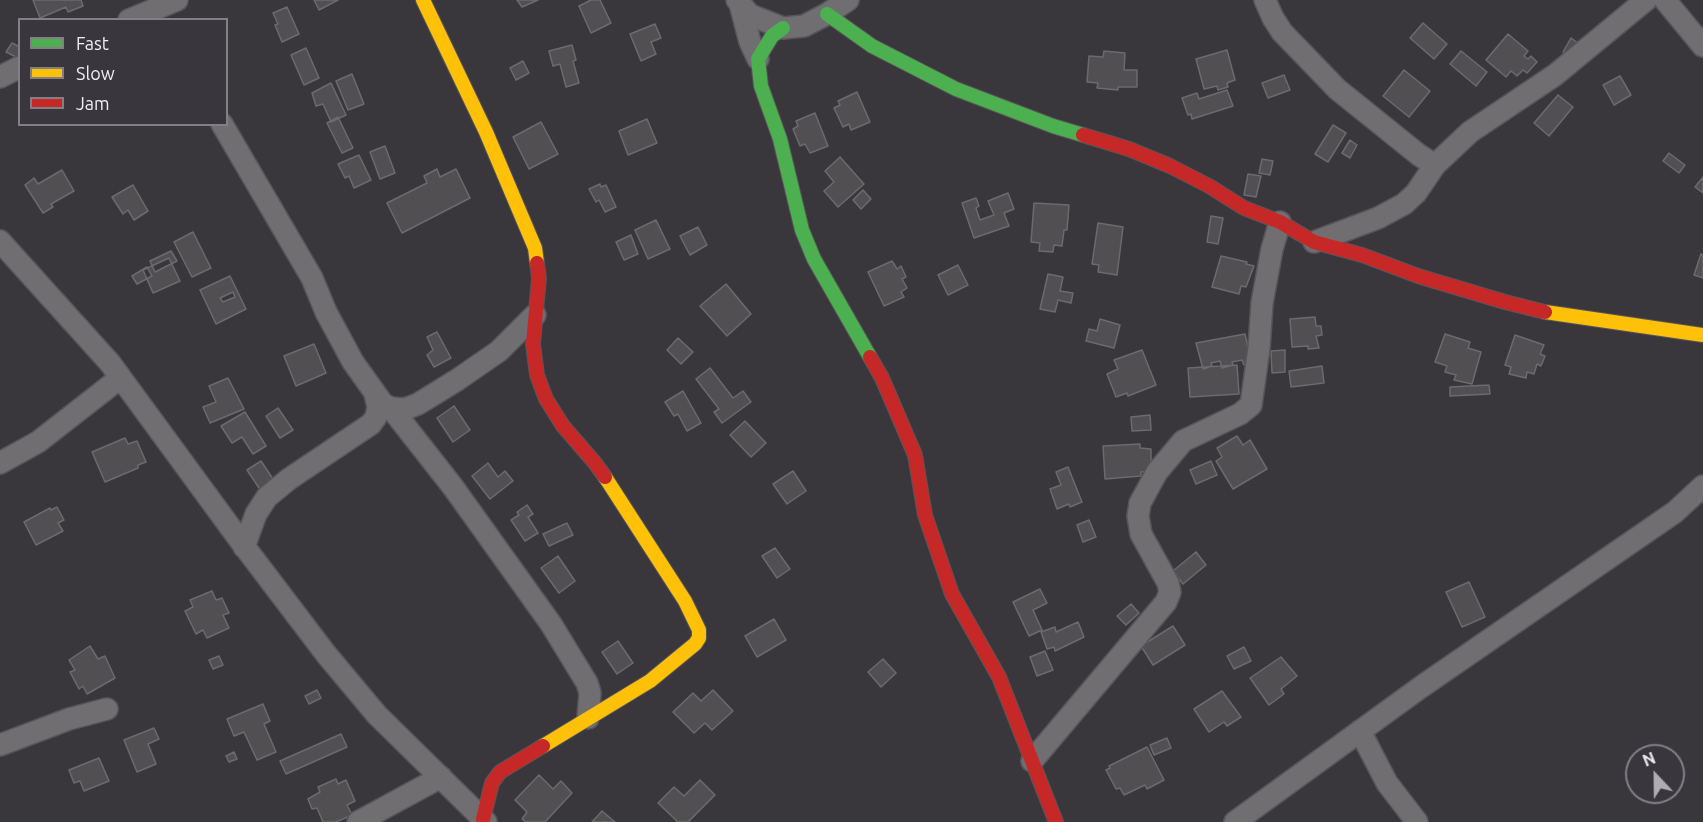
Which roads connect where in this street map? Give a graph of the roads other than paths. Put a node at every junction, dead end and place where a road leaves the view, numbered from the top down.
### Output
1 (423, 0) edge
2 (848, 0) edge
3 (1265, 0) edge
4 (1646, 0) edge
5 (1665, 0) edge
6 (738, 2) edge
7 (170, 8) edge
8 (827, 14) junction
9 (136, 18) edge
10 (783, 28) junction
11 (1703, 46) edge
12 (758, 59) junction
13 (18, 68) edge
14 (0, 77) edge
15 (223, 126) edge
16 (1435, 165) junction
17 (1280, 222) junction
18 (0, 242) edge
19 (1314, 242) junction
20 (535, 315) junction
21 (1703, 335) edge
22 (120, 378) junction
23 (375, 394) junction
24 (391, 408) junction
25 (0, 463) edge
26 (1703, 486) edge
27 (244, 546) junction
28 (107, 709) dead end
29 (588, 718) junction
30 (1360, 731) junction
31 (0, 745) edge
32 (1032, 761) junction
33 (441, 777) junction
34 (485, 820) edge
35 (358, 822) edge
36 (1056, 822) edge
37 (1235, 822) edge
38 (1417, 822) edge

1 - 20 street
2 - 8 street
3 - 16 street
4 - 16 street
5 - 11 street
6 - 10 street
6 - 12 street
7 - 9 street
8 - 10 street
8 - 17 street
10 - 12 street
12 - 32 street
13 - 14 street
15 - 23 street
16 - 19 street
17 - 19 street
17 - 32 street
18 - 22 street
19 - 21 street
20 - 24 street
20 - 29 street
22 - 25 street
22 - 27 street
23 - 24 street
23 - 27 street
24 - 29 street
26 - 30 street
27 - 33 street
28 - 31 street
29 - 34 street
30 - 37 street
30 - 38 street
32 - 36 street
33 - 34 street
33 - 35 street

